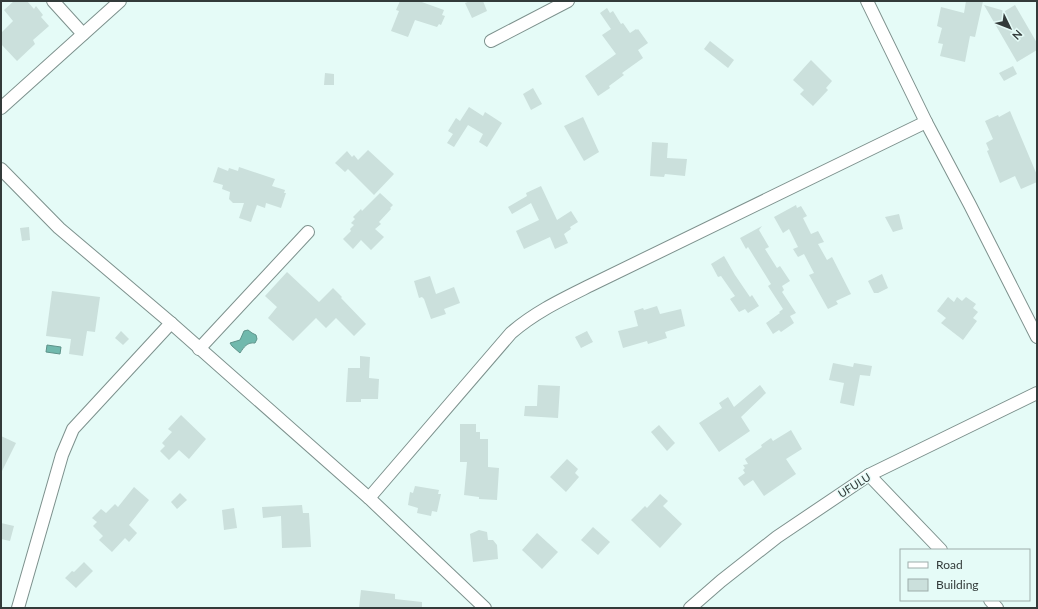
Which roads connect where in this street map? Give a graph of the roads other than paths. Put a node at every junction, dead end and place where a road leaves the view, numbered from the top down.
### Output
1 (53, 1) edge
2 (120, 1) edge
3 (568, 1) edge
4 (867, 1) edge
5 (83, 34) junction
6 (491, 41) dead end
7 (1, 108) edge
8 (926, 122) junction
9 (1, 169) edge
10 (308, 232) dead end
11 (171, 323) junction
12 (1037, 336) edge
13 (199, 349) junction
14 (1037, 393) edge
15 (869, 475) junction
16 (369, 498) junction
17 (940, 549) edge
18 (18, 608) edge
19 (485, 608) edge
20 (690, 608) edge

1 - 5 street
2 - 5 street
3 - 6 street
4 - 8 street
5 - 7 street
8 - 12 street
8 - 16 street
9 - 11 street
10 - 13 street
11 - 13 street
11 - 18 street
13 - 16 street
14 - 15 street, UFULU
15 - 17 street
15 - 20 street, UFULU
16 - 19 street

